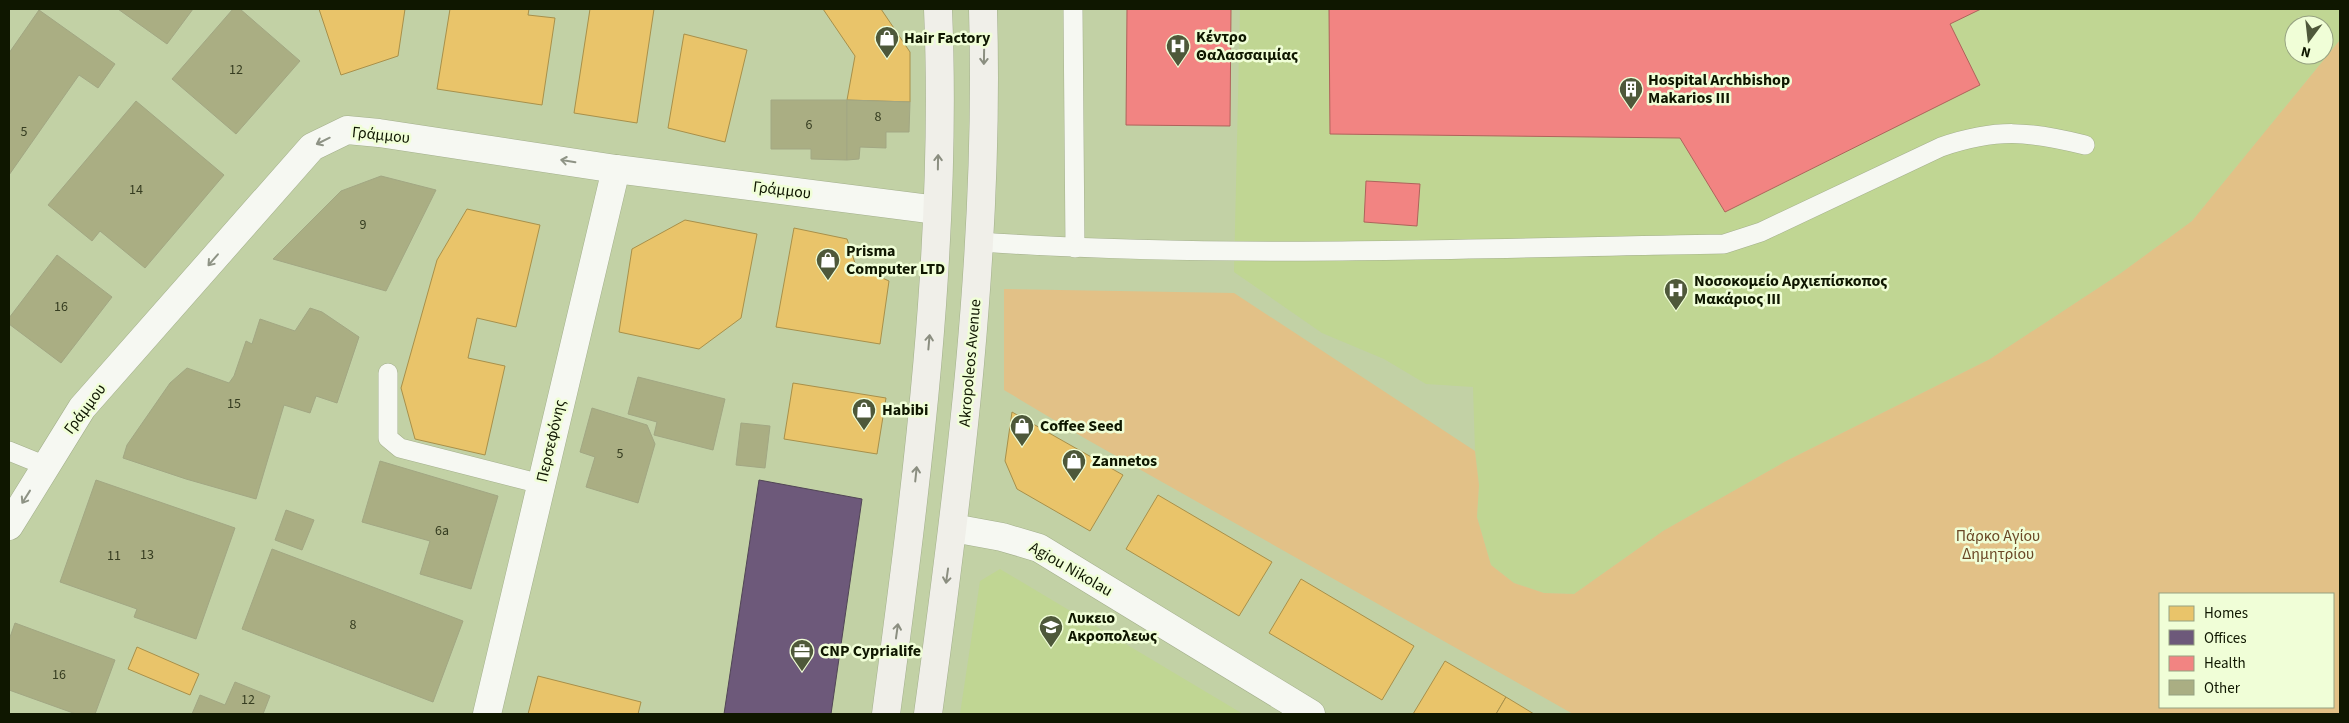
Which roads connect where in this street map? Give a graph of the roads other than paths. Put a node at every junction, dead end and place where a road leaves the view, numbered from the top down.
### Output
1 (938, 9) edge
2 (983, 9) edge
3 (1073, 9) edge
4 (2085, 145) dead end
5 (616, 169) junction
6 (937, 210) junction
7 (980, 242) junction
8 (1075, 248) junction
9 (388, 374) dead end
10 (9, 451) edge
11 (46, 466) junction
12 (541, 484) junction
13 (9, 526) edge
14 (954, 528) junction
15 (1277, 705) edge
16 (487, 714) edge
17 (886, 714) edge
18 (928, 714) edge
19 (1311, 714) edge

6 -> 1 main road
2 -> 7 main road, Akropoleos Avenue
3 - 8 lane
4 - 8 lane
5 - 6 street, Γράμμου
5 -> 11 street, Γράμμου
5 - 12 street, Περσεφόνης
17 -> 6 main road
7 - 8 lane
7 - 14 main road, Akropoleos Avenue
9 - 12 lane
10 - 11 lane
11 -> 13 street, Γράμμου
12 - 16 street, Περσεφόνης
14 - 15 street, Agiou Nikolau
14 -> 18 main road, Akropoleos Avenue
15 - 19 street, Agiou Nikolau

